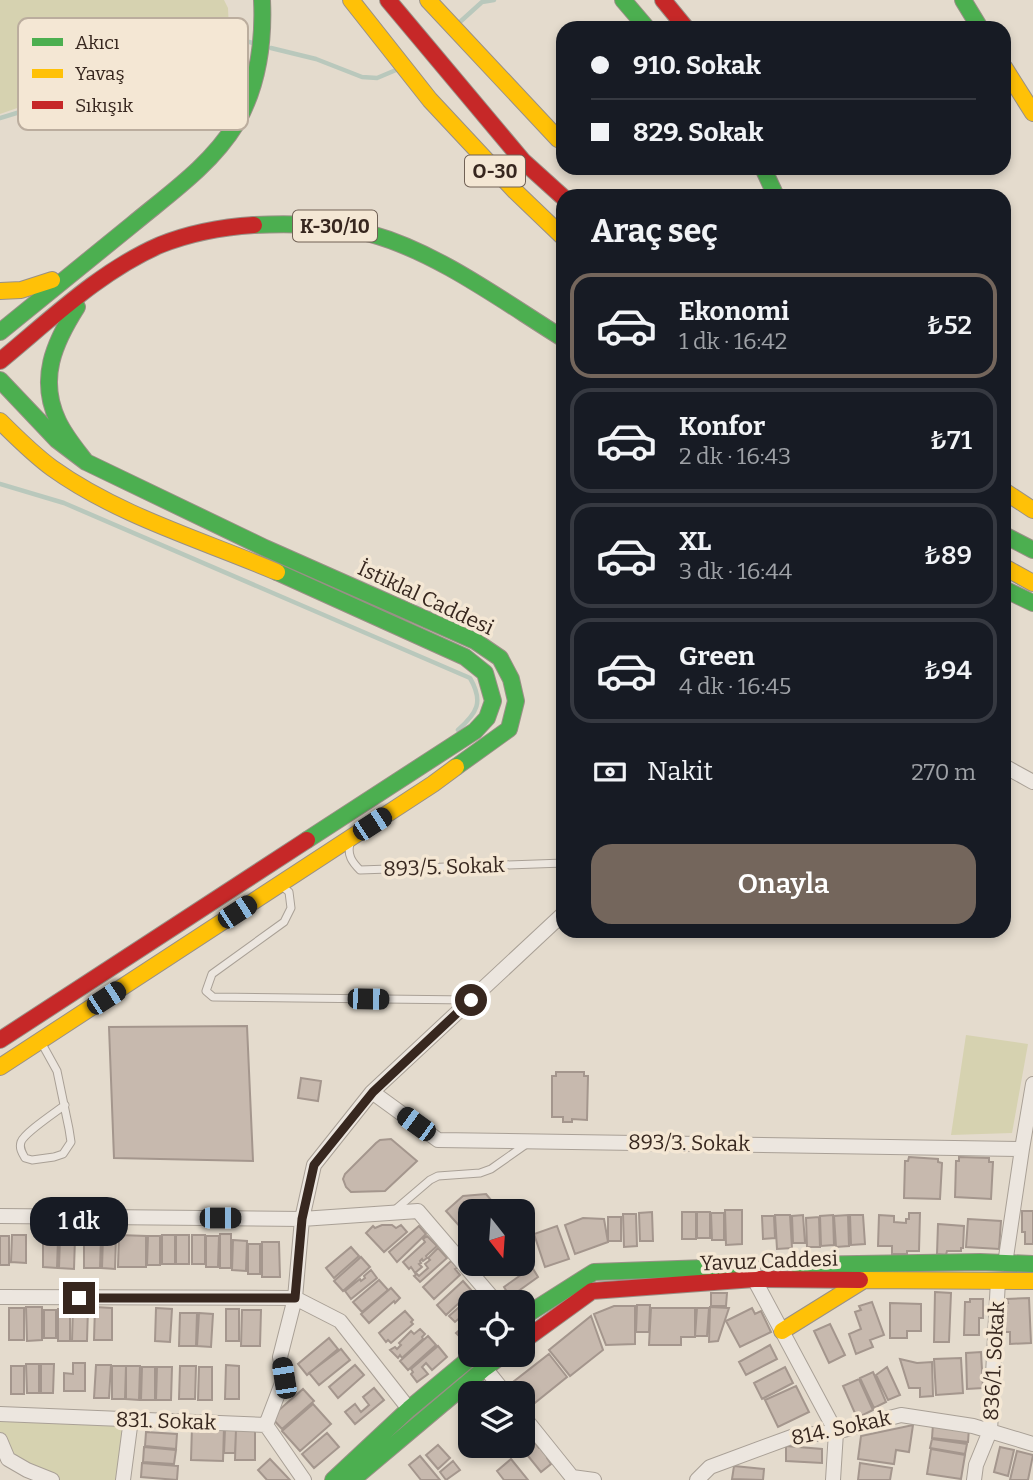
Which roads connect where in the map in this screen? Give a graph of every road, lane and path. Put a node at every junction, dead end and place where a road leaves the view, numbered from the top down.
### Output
1 (262, 0) edge
2 (351, 0) edge
3 (388, 0) edge
4 (428, 0) edge
5 (623, 0) edge
6 (663, 0) edge
7 (962, 0) edge
8 (641, 21) edge
9 (680, 21) edge
10 (976, 21) edge
11 (1011, 78) edge
12 (248, 95) edge
13 (1033, 113) edge
14 (231, 130) edge
15 (556, 137) edge
16 (556, 191) edge
17 (556, 230) edge
18 (70, 273) junction
19 (92, 285) junction
20 (0, 291) edge
21 (0, 332) edge
22 (556, 334) edge
23 (0, 361) edge
24 (0, 380) edge
25 (0, 421) edge
26 (86, 462) junction
27 (1011, 496) edge
28 (1033, 510) edge
29 (1011, 539) edge
30 (1033, 550) edge
31 (1011, 571) edge
32 (1033, 583) edge
33 (1011, 592) edge
34 (1033, 603) edge
35 (1011, 770) edge
36 (1033, 782) edge
37 (351, 838) junction
38 (556, 863) edge
39 (280, 884) junction
40 (556, 920) edge
41 (471, 1000) junction
42 (0, 1040) edge
43 (40, 1041) junction
44 (0, 1067) edge
45 (1033, 1086) edge
46 (373, 1092) junction
47 (65, 1105) junction
48 (532, 1141) junction
49 (1021, 1149) junction
50 (393, 1212) junction
51 (0, 1216) edge
52 (302, 1219) junction
53 (1006, 1264) junction
54 (1033, 1264) edge
55 (754, 1272) junction
56 (865, 1280) junction
57 (998, 1280) junction
58 (1033, 1281) edge
59 (486, 1290) edge
60 (0, 1297) edge
61 (295, 1298) junction
62 (535, 1309) edge
63 (782, 1331) junction
64 (535, 1332) edge
65 (460, 1367) edge
66 (485, 1368) joint
67 (495, 1381) edge
68 (410, 1409) junction
69 (0, 1414) edge
70 (131, 1419) junction
71 (266, 1425) junction
72 (990, 1431) junction
73 (535, 1432) edge
74 (836, 1432) junction
75 (0, 1440) edge
76 (1033, 1444) edge
77 (569, 1478) edge
78 (52, 1480) edge
79 (123, 1480) edge
80 (304, 1480) edge
81 (333, 1480) edge
82 (352, 1480) edge
83 (594, 1480) edge
84 (697, 1480) edge
85 (833, 1480) edge
86 (974, 1480) edge

1 - 12 main road
2 - 17 main road, O-30
3 - 16 main road, O-30
4 - 15 main road
5 - 8 main road
6 - 9 main road
7 - 10 main road
11 - 13 main road
14 - 18 main road
18 - 20 main road
18 - 21 main road
19 - 22 main road, K-30/10
19 - 23 main road, K-30/10
19 - 26 main road, K-30/10
24 - 26 main road, İstiklal Caddesi
25 - 42 main road, İstiklal Caddesi
26 - 37 main road, İstiklal Caddesi
27 - 28 main road
29 - 30 main road
31 - 32 main road
33 - 34 main road
35 - 36 street
37 - 38 lane, 893/5. Sokak
37 - 39 main road, İstiklal Caddesi
39 - 41 lane
39 - 43 main road, İstiklal Caddesi
40 - 41 street
41 - 46 street
43 - 44 main road, İstiklal Caddesi
43 - 47 lane
45 - 49 street
46 - 48 street, 893/3. Sokak
46 - 52 street
47 - 47 lane
48 - 49 street, 893/3. Sokak
48 - 50 lane
49 - 53 street
50 - 52 street
50 - 59 street
51 - 52 street
52 - 61 street
53 - 54 main road, Yavuz Caddesi
53 - 55 main road, Yavuz Caddesi
55 - 56 main road, Yavuz Caddesi
55 - 62 main road, Yavuz Caddesi
55 - 63 street
55 - 64 main road, Yavuz Caddesi
56 - 57 main road, Yavuz Caddesi
56 - 63 main road
57 - 58 main road, Yavuz Caddesi
57 - 72 street, 836/1. Sokak
60 - 61 street
61 - 68 street
61 - 71 street
63 - 74 street
65 - 68 main road
66 - 67 street
66 - 82 main road
68 - 81 main road
69 - 70 street, 831. Sokak
70 - 71 street, 831. Sokak
70 - 79 street
71 - 80 street
72 - 74 street, 814. Sokak
72 - 76 street, 814. Sokak
72 - 86 street, 836/1. Sokak
73 - 77 street
74 - 84 street, 814. Sokak
74 - 85 street
75 - 78 street
77 - 83 street

